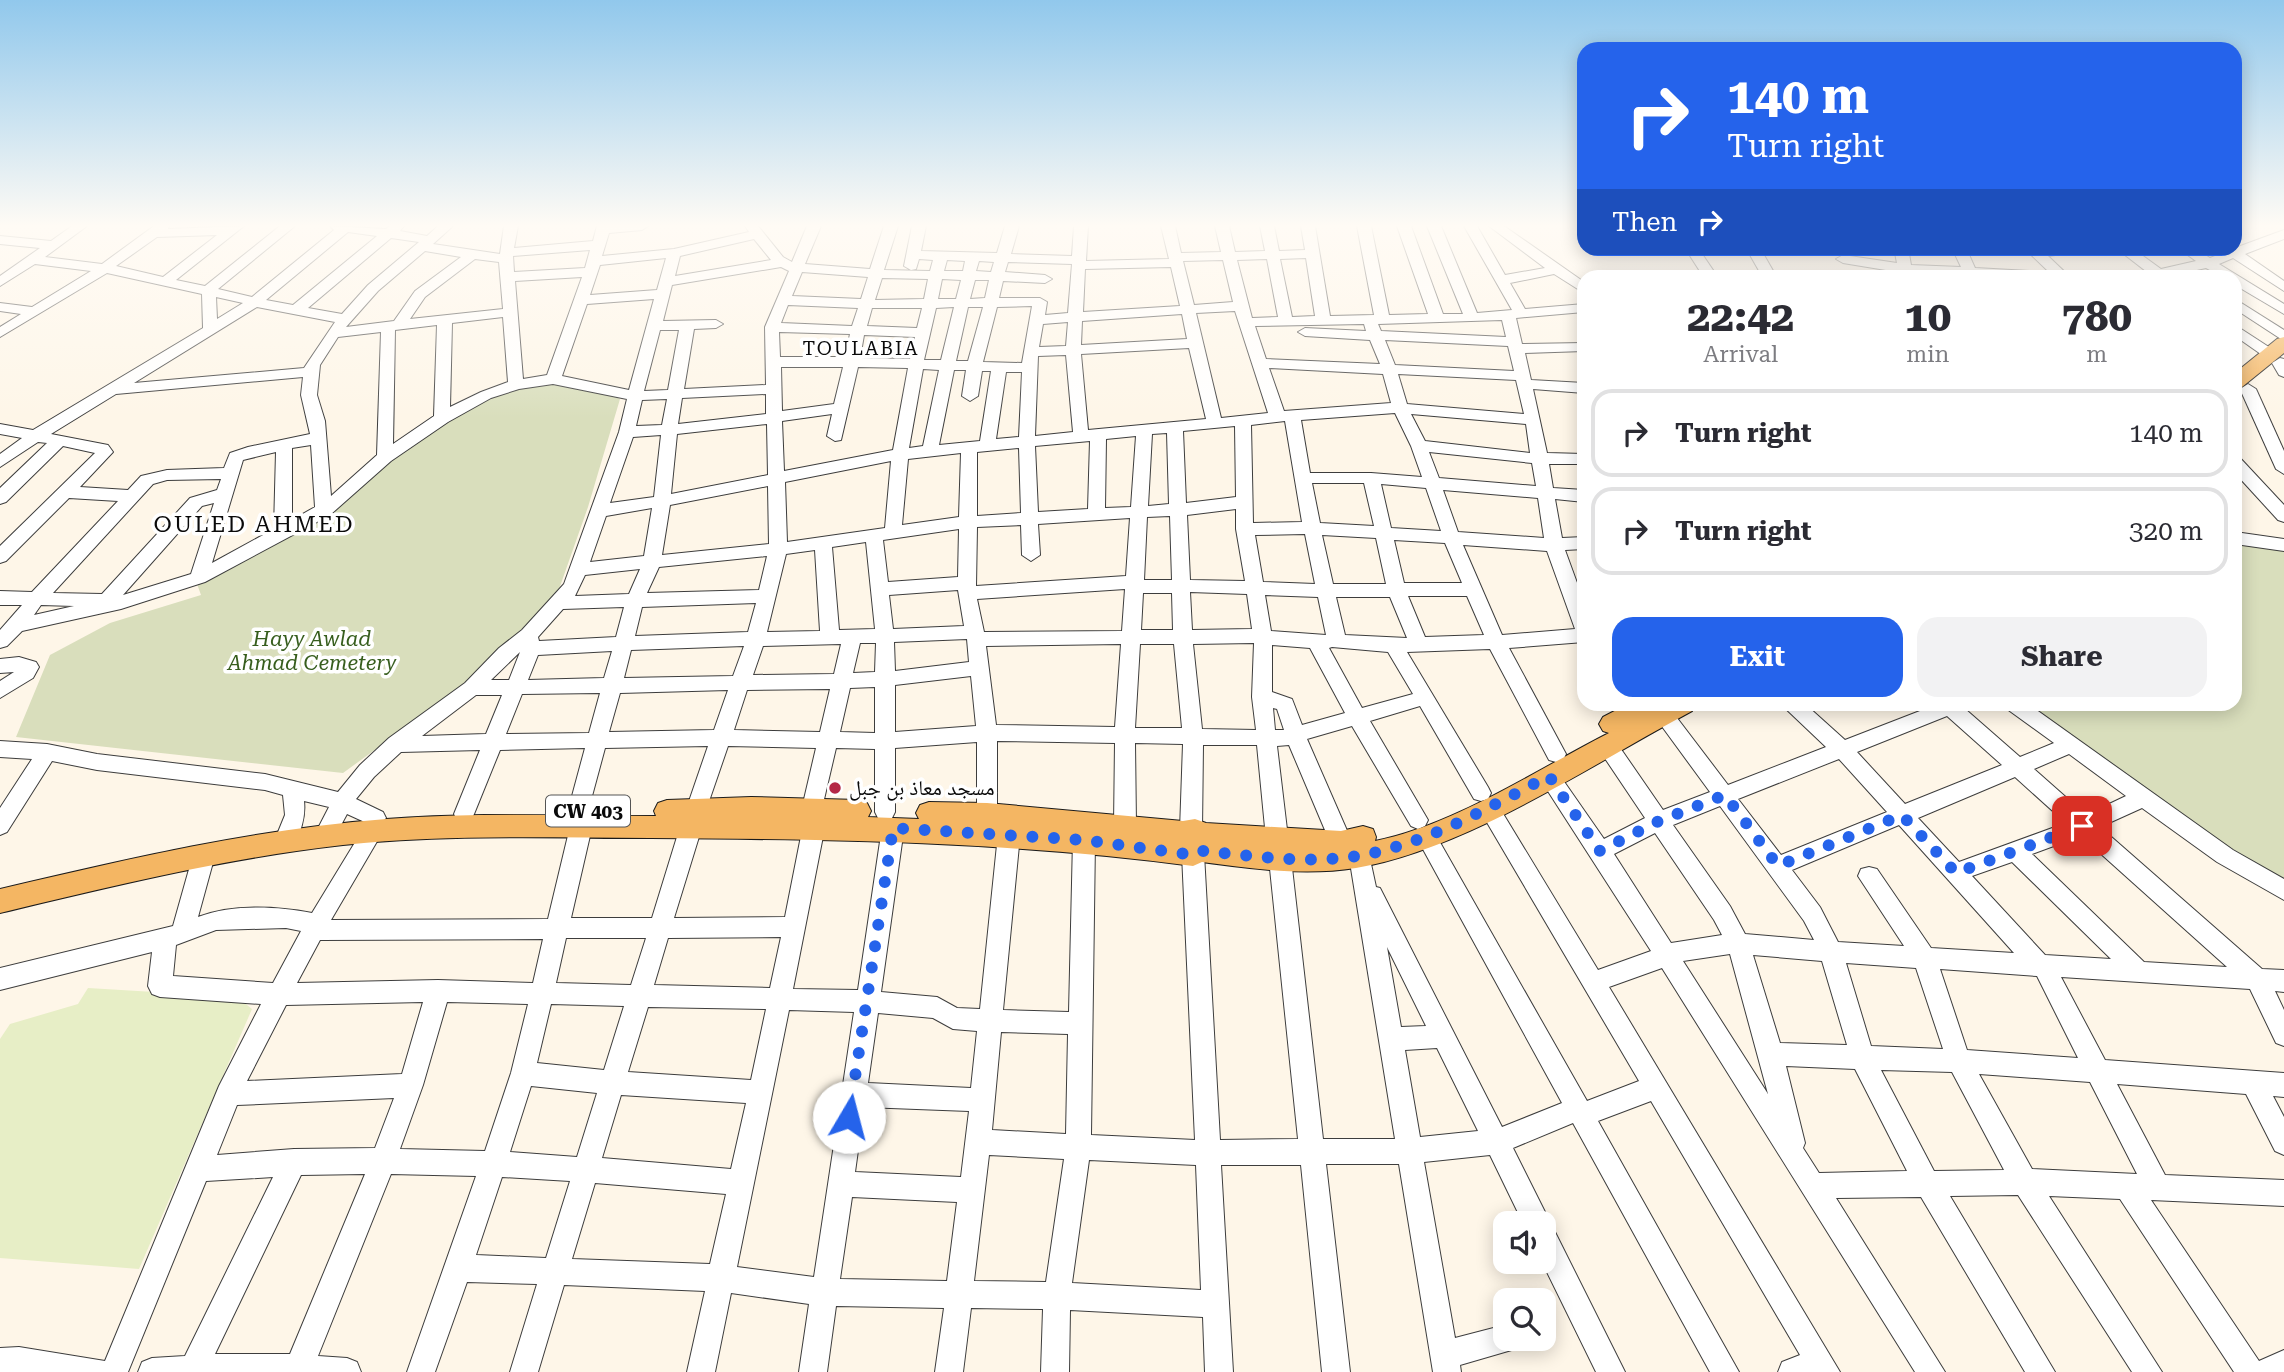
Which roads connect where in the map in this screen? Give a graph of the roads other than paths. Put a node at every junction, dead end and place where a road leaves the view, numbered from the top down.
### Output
1 (67, 290) edge
2 (209, 290) joint
3 (269, 290) edge
4 (320, 290) edge
5 (371, 290) edge
6 (424, 290) edge
7 (508, 290) edge
8 (584, 290) edge
9 (651, 290) edge
10 (664, 290) edge
11 (783, 290) edge
12 (872, 290) edge
13 (933, 290) edge
14 (966, 290) edge
15 (995, 290) edge
16 (1043, 290) edge
17 (1077, 290) edge
18 (1184, 290) edge
19 (1237, 290) edge
20 (1280, 290) edge
21 (1318, 290) edge
22 (1372, 290) edge
23 (1427, 290) edge
24 (1460, 290) edge
25 (1505, 290) edge
26 (2252, 290) edge
27 (2261, 290) edge
28 (2255, 292) junction
29 (2242, 297) edge
30 (581, 300) junction
31 (781, 300) junction
32 (993, 301) junction
33 (255, 302) junction
34 (1040, 302) junction
35 (962, 303) junction
36 (867, 304) junction
37 (929, 304) junction
38 (1241, 306) junction
39 (0, 307) edge
40 (2242, 308) edge
41 (1577, 309) edge
42 (296, 310) junction
43 (1189, 310) junction
44 (2284, 310) edge
45 (32, 311) junction
46 (510, 312) junction
47 (1514, 315) junction
48 (1075, 316) junction
49 (445, 318) junction
50 (1437, 318) junction
51 (1472, 318) junction
52 (345, 319) junction
53 (1323, 319) junction
54 (1375, 319) junction
55 (1035, 320) junction
56 (1286, 321) junction
57 (716, 324) dead end
58 (393, 325) junction
59 (654, 326) junction
60 (687, 326) junction
61 (1249, 326) junction
62 (772, 327) junction
63 (210, 330) junction
64 (858, 331) junction
65 (2242, 332) edge
66 (0, 333) edge
67 (333, 333) junction
68 (924, 333) junction
69 (1376, 335) junction
70 (1194, 343) junction
71 (1514, 346) junction
72 (1577, 347) edge
73 (1073, 349) junction
74 (2281, 352) edge
75 (1030, 360) junction
76 (773, 362) junction
77 (850, 362) junction
78 (1261, 363) junction
79 (916, 364) junction
80 (947, 365) junction
81 (973, 366) junction
82 (999, 366) junction
83 (1388, 368) junction
84 (311, 372) junction
85 (553, 379) junction
86 (1523, 380) junction
87 (2242, 382) edge
88 (516, 385) junction
89 (1577, 387) edge
90 (112, 389) junction
91 (774, 389) junction
92 (2242, 390) edge
93 (676, 394) junction
94 (940, 395) junction
95 (635, 396) junction
96 (970, 396) junction
97 (994, 397) junction
98 (839, 408) junction
99 (1400, 408) junction
100 (1285, 417) junction
101 (442, 418) junction
102 (774, 418) junction
103 (1533, 419) junction
104 (1243, 422) junction
105 (1215, 424) junction
106 (1175, 428) junction
107 (0, 429) edge
108 (1144, 430) junction
109 (669, 431) junction
110 (627, 432) junction
111 (1090, 435) junction
112 (835, 436) dead end
113 (34, 437) junction
114 (318, 438) junction
115 (1026, 440) junction
116 (59, 441) junction
117 (284, 445) junction
118 (978, 446) junction
119 (1419, 446) junction
120 (930, 452) junction
121 (900, 454) junction
122 (385, 457) junction
123 (1540, 459) junction
124 (1577, 460) edge
125 (0, 462) edge
126 (2284, 469) edge
127 (2242, 471) edge
128 (229, 473) junction
129 (1303, 478) junction
130 (1371, 478) junction
131 (775, 479) junction
132 (1432, 484) junction
133 (66, 492) junction
134 (1545, 493) junction
135 (224, 494) junction
136 (1577, 495) edge
137 (131, 496) junction
138 (0, 498) edge
139 (662, 501) junction
140 (1243, 502) junction
141 (1178, 510) junction
142 (324, 511) junction
143 (598, 511) junction
144 (1141, 512) junction
145 (1096, 513) junction
146 (2284, 516) edge
147 (1030, 519) junction
148 (967, 522) junction
149 (2242, 527) edge
150 (1312, 528) junction
151 (1245, 529) junction
152 (894, 531) junction
153 (284, 532) junction
154 (1383, 533) junction
155 (874, 536) junction
156 (1451, 536) junction
157 (2242, 539) edge
158 (2258, 541) junction
159 (1577, 543) edge
160 (823, 544) junction
161 (1555, 545) junction
162 (2284, 545) edge
163 (778, 549) junction
164 (1031, 555) dead end
165 (0, 557) edge
166 (653, 562) junction
167 (580, 569) junction
168 (198, 578) junction
169 (1134, 585) junction
170 (1181, 586) junction
171 (967, 588) junction
172 (878, 589) junction
173 (1254, 589) junction
174 (1474, 589) junction
175 (1325, 591) junction
176 (1397, 591) junction
177 (766, 596) junction
178 (0, 598) edge
179 (37, 598) junction
180 (635, 600) junction
181 (1577, 600) edge
182 (114, 601) junction
183 (556, 603) junction
184 (16, 626) junction
185 (975, 636) junction
186 (1577, 636) edge
187 (885, 637) junction
188 (1131, 637) junction
189 (1183, 637) junction
190 (756, 638) junction
191 (830, 638) junction
192 (852, 638) junction
193 (1263, 638) junction
194 (0, 641) edge
195 (530, 641) junction
196 (625, 642) junction
197 (1316, 642) junction
198 (1337, 642) junction
199 (1496, 642) junction
200 (1418, 643) junction
201 (1394, 645) junction
202 (0, 666) edge
203 (978, 668) junction
204 (886, 679) junction
205 (840, 681) junction
206 (740, 683) junction
207 (614, 685) junction
208 (472, 688) junction
209 (516, 688) junction
210 (0, 691) edge
211 (1262, 697) junction
212 (1426, 697) junction
213 (1647, 711) edge
214 (1649, 711) edge
215 (1657, 711) edge
216 (1801, 711) edge
217 (1938, 711) edge
218 (1959, 711) edge
219 (2024, 711) edge
220 (1358, 719) junction
221 (987, 733) junction
222 (1125, 733) junction
223 (1192, 737) junction
224 (1296, 737) junction
225 (721, 738) junction
226 (1266, 738) junction
227 (826, 741) junction
228 (885, 741) junction
229 (493, 743) junction
230 (598, 743) junction
231 (396, 744) junction
232 (1607, 745) junction
233 (2071, 746) junction
234 (0, 749) edge
235 (1843, 750) junction
236 (47, 752) junction
237 (1553, 765) junction
238 (2018, 766) junction
239 (293, 789) junction
240 (1725, 795) junction
241 (9, 796) edge
242 (2143, 799) junction
243 (1485, 801) junction
244 (464, 814) junction
245 (986, 814) junction
246 (1902, 815) junction
247 (813, 817) junction
248 (580, 819) junction
249 (693, 819) junction
250 (333, 820) junction
251 (889, 820) junction
252 (1659, 821) junction
253 (374, 825) junction
254 (1125, 825) junction
255 (0, 826) edge
256 (2082, 826) junction
257 (1422, 828) junction
258 (1009, 835) junction
259 (288, 836) junction
260 (1084, 840) junction
261 (1193, 842) junction
262 (1279, 848) junction
263 (1600, 851) junction
264 (2016, 852) junction
265 (204, 855) junction
266 (1354, 859) junction
267 (1778, 866) junction
268 (1956, 873) junction
269 (1870, 876) dead end
270 (2263, 879) junction
271 (2284, 890) edge
272 (0, 892) edge
273 (0, 901) edge
274 (2284, 902) edge
275 (315, 927) junction
276 (794, 927) junction
277 (559, 929) junction
278 (659, 929) junction
279 (174, 934) junction
280 (1738, 943) junction
281 (1831, 952) junction
282 (1664, 954) junction
283 (1924, 957) junction
284 (2040, 964) junction
285 (2138, 971) junction
286 (0, 979) edge
287 (2257, 979) junction
288 (2284, 981) edge
289 (1594, 982) junction
290 (438, 991) junction
291 (543, 992) junction
292 (277, 994) junction
293 (638, 997) junction
294 (780, 998) junction
295 (866, 1001) junction
296 (990, 1019) junction
297 (1080, 1023) junction
298 (2284, 1035) edge
299 (1444, 1037) junction
300 (1390, 1039) junction
301 (1771, 1054) junction
302 (1862, 1057) junction
303 (1959, 1061) junction
304 (2095, 1071) junction
305 (523, 1073) junction
306 (611, 1083) junction
307 (2253, 1083) junction
308 (411, 1085) junction
309 (2284, 1085) edge
310 (1656, 1087) junction
311 (759, 1092) junction
312 (228, 1094) junction
313 (852, 1094) junction
314 (981, 1100) junction
315 (1580, 1112) junction
316 (978, 1142) junction
317 (1497, 1142) junction
318 (2284, 1142) edge
319 (1078, 1149) junction
320 (1408, 1151) junction
321 (1208, 1153) junction
322 (1313, 1153) junction
323 (1795, 1157) junction
324 (383, 1161) junction
325 (294, 1162) junction
326 (493, 1164) junction
327 (196, 1169) junction
328 (585, 1171) junction
329 (740, 1182) junction
330 (2025, 1182) junction
331 (839, 1184) junction
332 (1927, 1184) junction
333 (1815, 1186) junction
334 (2127, 1187) junction
335 (2157, 1187) junction
336 (972, 1190) junction
337 (2284, 1193) edge
338 (1531, 1211) edge
339 (1556, 1261) edge
340 (459, 1268) junction
341 (556, 1270) junction
342 (722, 1278) junction
343 (823, 1292) junction
344 (959, 1296) junction
345 (1057, 1296) junction
346 (1216, 1304) junction
347 (1493, 1344) edge
348 (1445, 1364) edge
349 (2284, 1364) edge
350 (11, 1365) edge
351 (1823, 1366) edge
352 (194, 1368) junction
353 (297, 1370) edge
354 (98, 1372) edge
355 (114, 1372) edge
356 (152, 1372) edge
357 (347, 1372) edge
358 (421, 1372) edge
359 (524, 1372) edge
360 (701, 1372) edge
361 (813, 1372) edge
362 (949, 1372) edge
363 (1055, 1372) edge
364 (1219, 1372) edge
365 (1336, 1372) edge
366 (1611, 1372) edge
367 (1725, 1372) edge
368 (1792, 1372) edge
369 (1931, 1372) edge
370 (2041, 1372) edge
371 (2148, 1372) edge
372 (2250, 1372) edge
373 (2269, 1372) edge

1 - 45 street
2 - 33 street
2 - 63 street
3 - 33 street
4 - 42 street
5 - 52 street
6 - 58 street
7 - 46 street
8 - 30 street
9 - 30 street
10 - 59 street
11 - 31 street
12 - 36 street
13 - 37 street
14 - 35 street
15 - 32 street
16 - 34 street
17 - 48 street
18 - 43 street
19 - 38 street
20 - 56 street
21 - 53 street
22 - 54 street
23 - 50 street
24 - 51 street
25 - 47 street
26 - 28 street
27 - 28 street
28 - 29 street
28 - 44 street
30 - 85 street
31 - 36 street
31 - 62 street
32 - 34 street
32 - 35 street
32 - 81 street
33 - 42 street
33 - 63 street
34 - 55 street
35 - 37 street
35 - 80 street
36 - 37 street
36 - 64 street
37 - 68 street
38 - 43 street
38 - 61 street
39 - 45 street
40 - 74 street
41 - 47 street
42 - 52 street
43 - 48 street
43 - 70 street
45 - 66 street
46 - 49 street
46 - 88 street
47 - 51 street
47 - 71 street
48 - 55 street
48 - 73 street
49 - 58 street
49 - 101 street
50 - 51 street
50 - 54 street
52 - 67 street
53 - 54 street
53 - 56 street
54 - 69 street
55 - 75 street
56 - 61 street
57 - 60 street
58 - 67 street
58 - 122 street
59 - 60 street
59 - 95 street
60 - 93 street
61 - 69 street
61 - 78 street
62 - 64 street
62 - 76 street
63 - 90 street
64 - 68 street
64 - 77 street
65 - 74 street
67 - 84 street
68 - 79 street
69 - 71 street
69 - 83 street
70 - 73 street
70 - 105 street
71 - 72 street
71 - 86 street
73 - 75 street
73 - 111 street
74 - 87 main road
75 - 82 street
75 - 115 street
76 - 77 street
76 - 91 street
77 - 79 street
77 - 98 street
78 - 83 street
78 - 100 street
79 - 80 street
79 - 121 street
80 - 81 street
80 - 94 street
81 - 82 street
81 - 96 street
82 - 97 street
83 - 86 street
83 - 99 street
84 - 90 street
84 - 114 street
85 - 88 street
85 - 95 street
86 - 89 street
86 - 103 street
88 - 101 street
90 - 113 street
91 - 93 street
91 - 102 street
92 - 126 street
93 - 95 street
93 - 109 street
94 - 96 street
94 - 120 street
95 - 110 street
96 - 97 street
97 - 118 street
98 - 102 street
98 - 112 street
99 - 100 street
99 - 103 street
99 - 119 street
100 - 104 street
100 - 129 street
101 - 122 street
102 - 109 street
102 - 131 street
103 - 123 street
104 - 105 street
104 - 140 street
105 - 106 street
106 - 108 street
106 - 141 street
107 - 113 street
108 - 111 street
108 - 144 street
109 - 110 street
109 - 139 street
110 - 143 street
111 - 115 street
111 - 145 street
113 - 116 street
113 - 125 street
114 - 117 street
114 - 142 street
115 - 118 street
115 - 147 street
116 - 133 street
116 - 138 street
117 - 128 street
117 - 153 street
118 - 120 street
118 - 148 street
119 - 123 street
119 - 132 street
120 - 121 street
121 - 131 street
121 - 152 street
122 - 142 street
123 - 124 street
123 - 134 street
127 - 146 street
128 - 135 street
128 - 137 street
129 - 130 street
129 - 150 street
130 - 132 street
130 - 154 street
131 - 139 street
131 - 163 street
132 - 134 street
132 - 156 street
133 - 137 street
133 - 165 street
134 - 136 street
134 - 161 street
135 - 168 street
135 - 182 street
137 - 179 street
139 - 143 street
139 - 166 street
140 - 141 street
140 - 151 street
141 - 144 street
141 - 170 street
142 - 153 street
143 - 167 street
144 - 145 street
144 - 169 street
145 - 147 street
147 - 148 street
147 - 164 street
148 - 152 street
148 - 171 street
149 - 158 street
150 - 151 street
150 - 154 street
150 - 175 street
151 - 173 street
152 - 155 street
153 - 168 street
154 - 156 street
154 - 176 street
155 - 160 street
155 - 172 street
156 - 161 street
156 - 174 street
157 - 158 street
158 - 162 street
159 - 161 street
160 - 163 street
160 - 191 street
161 - 181 street
163 - 166 street
163 - 177 street
166 - 167 street
166 - 180 street
167 - 183 street
168 - 182 street
169 - 170 street
169 - 171 street
169 - 188 street
170 - 173 street
170 - 189 street
171 - 172 street
171 - 185 street
172 - 187 street
173 - 175 street
173 - 193 street
174 - 176 street
174 - 199 street
175 - 176 street
175 - 198 street
176 - 200 street
177 - 180 street
177 - 190 street
178 - 179 street
179 - 182 street
179 - 184 street
180 - 183 street
180 - 196 street
182 - 184 street
183 - 195 street
184 - 194 street
185 - 187 street
185 - 188 street
185 - 203 street
186 - 199 street
187 - 192 street
187 - 204 street
188 - 189 street
188 - 222 street
189 - 193 street
189 - 223 street
190 - 191 street
190 - 196 street
190 - 206 street
191 - 192 street
192 - 205 street
193 - 197 street
193 - 211 street
195 - 196 street
195 - 208 street
195 - 209 street
196 - 207 street
197 - 198 street
197 - 220 street
198 - 201 street
199 - 200 street
199 - 237 street
200 - 201 street
201 - 212 street
202 - 210 street
203 - 204 street
203 - 221 street
204 - 205 street
204 - 228 street
205 - 206 street
205 - 227 street
206 - 207 street
206 - 225 street
207 - 209 street
207 - 230 street
208 - 209 street
208 - 231 street
209 - 229 street
211 - 224 street
211 - 226 street
212 - 220 street
212 - 243 street
213 - 237 main road, CW 403
214 - 232 main road, CW 403
215 - 240 street
216 - 235 street
217 - 235 street
218 - 238 street
219 - 233 street
220 - 224 street
220 - 257 street
221 - 222 street
221 - 228 street
221 - 245 street
222 - 223 street
222 - 254 street
223 - 226 street
223 - 261 street
224 - 226 street
224 - 266 street
225 - 227 street
225 - 230 street
225 - 249 street
226 - 262 street
227 - 228 street
227 - 247 street
228 - 251 street
229 - 230 street
229 - 231 street
229 - 244 street
230 - 248 street
231 - 250 street
232 - 237 main road, CW 403
232 - 252 street
233 - 238 street
233 - 242 street
234 - 236 street
235 - 240 street
235 - 246 street
236 - 239 street
236 - 241 street
237 - 243 main road, CW 403
237 - 263 street
238 - 246 street
238 - 256 street
239 - 250 street
239 - 259 street
240 - 252 street
240 - 267 street
241 - 255 street
242 - 256 street
242 - 270 street
243 - 257 main road, CW 403
243 - 289 street
244 - 248 main road, CW 403
244 - 253 main road, CW 403
245 - 251 main road, CW 403
245 - 254 main road, CW 403
246 - 267 street
246 - 268 street
247 - 249 main road, CW 403
247 - 251 main road, CW 403
247 - 276 street
248 - 249 main road, CW 403
248 - 253 main road, CW 403
248 - 277 street
249 - 278 street
250 - 253 main road, CW 403
250 - 253 street
250 - 259 main road, CW 403
251 - 258 main road, CW 403
251 - 295 street
252 - 263 street
252 - 280 street
253 - 275 street
254 - 261 main road, CW 403
256 - 264 street
256 - 287 street
257 - 266 main road, CW 403
257 - 315 street
258 - 260 main road, CW 403
258 - 296 street
259 - 265 main road, CW 403
259 - 272 main road, CW 403
260 - 261 main road, CW 403
260 - 297 street
261 - 262 main road, CW 403
261 - 321 street
262 - 266 main road, CW 403
262 - 322 street
263 - 282 street
264 - 268 street
264 - 285 street
265 - 273 main road, CW 403
265 - 279 street
266 - 299 street
266 - 300 street
267 - 281 street
268 - 284 street
269 - 283 street
270 - 271 street
270 - 274 street
275 - 277 street
275 - 279 street
275 - 292 street
276 - 278 street
276 - 294 street
277 - 278 street
277 - 291 street
278 - 293 street
279 - 286 street
279 - 292 street
280 - 281 street
280 - 282 street
280 - 301 street
281 - 283 street
281 - 302 street
282 - 289 street
282 - 323 street
283 - 284 street
283 - 303 street
284 - 285 street
284 - 304 street
285 - 287 street
287 - 288 street
287 - 298 street
289 - 310 street
290 - 291 street
290 - 292 street
290 - 308 street
291 - 293 street
291 - 305 street
292 - 312 street
293 - 294 street
293 - 306 street
294 - 295 street
294 - 311 street
295 - 296 street
295 - 313 street
296 - 297 street
296 - 314 street
297 - 319 street
299 - 300 street
299 - 317 street
300 - 320 street
301 - 302 street
301 - 323 street
302 - 303 street
302 - 332 street
303 - 304 street
303 - 330 street
304 - 307 street
304 - 335 street
305 - 306 street
305 - 326 street
306 - 311 street
306 - 328 street
307 - 309 street
307 - 318 street
308 - 312 street
308 - 324 street
310 - 315 street
310 - 351 street
311 - 329 street
312 - 327 street
313 - 314 street
313 - 331 street
314 - 316 street
315 - 317 street
315 - 367 street
316 - 319 street
316 - 336 street
317 - 320 street
317 - 338 street
319 - 321 street
319 - 345 street
320 - 322 street
320 - 348 street
321 - 322 street
321 - 346 street
322 - 365 street
323 - 333 street
324 - 325 street
324 - 326 street
324 - 353 street
325 - 327 street
325 - 352 street
326 - 328 street
326 - 340 street
327 - 355 street
328 - 329 street
328 - 341 street
329 - 342 street
330 - 332 street
330 - 334 street
330 - 371 street
331 - 336 street
331 - 343 street
332 - 333 street
332 - 370 street
333 - 369 street
334 - 335 street
334 - 372 street
335 - 337 street
336 - 344 street
339 - 366 street
340 - 341 street
340 - 358 street
341 - 342 street
341 - 359 street
342 - 343 street
342 - 360 street
343 - 344 street
343 - 361 street
344 - 345 street
344 - 362 street
345 - 346 street
345 - 363 street
346 - 364 street
347 - 348 street
349 - 373 street
350 - 354 street
351 - 368 street
352 - 353 street
352 - 356 street
353 - 357 street

